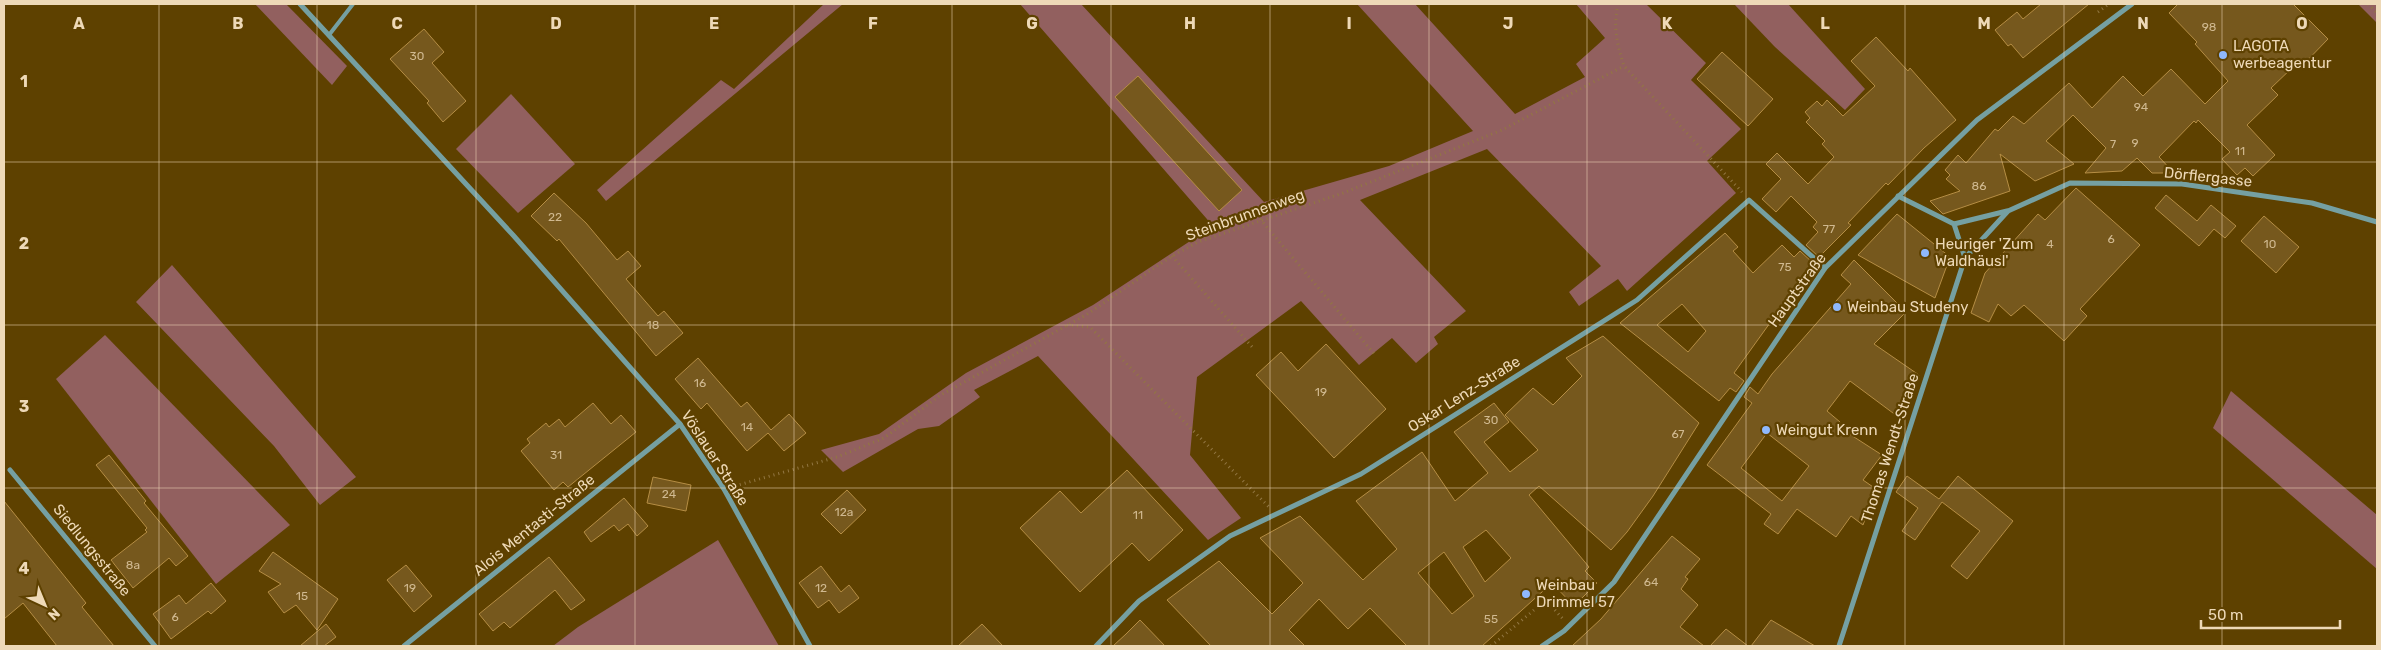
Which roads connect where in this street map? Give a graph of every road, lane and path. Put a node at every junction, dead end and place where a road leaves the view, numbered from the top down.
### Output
1 (300, 4) edge
2 (353, 4) edge
3 (1618, 4) edge
4 (2132, 4) edge
5 (2368, 4) edge
6 (2377, 13) edge
7 (329, 35) junction
8 (1624, 66) junction
9 (1898, 196) junction
10 (1750, 200) junction
11 (2008, 210) junction
12 (1260, 219) junction
13 (2377, 222) edge
14 (1954, 224) junction
15 (1172, 256) junction
16 (1966, 258) junction
17 (1824, 268) junction
18 (1066, 325) junction
19 (1253, 348) dead end
20 (1376, 356) dead end
21 (680, 424) junction
22 (10, 470) dead end
23 (724, 490) junction
24 (1276, 514) junction
25 (155, 646) edge
26 (404, 646) edge
27 (810, 646) edge
28 (1096, 646) edge
29 (1542, 646) edge
30 (1839, 646) edge

1 - 7 street, Vöslauer Straße
2 - 7 lane
3 - 8 path
4 - 9 street, Hauptstraße
5 - 6 path
7 - 21 street, Vöslauer Straße
8 - 10 path
8 - 12 path, Steinbrunnenweg
9 - 14 street
9 - 17 street, Hauptstraße
10 - 17 street
10 - 24 street, Oskar Lenz-Straße
11 - 13 street, Dörflergasse
11 - 14 street, Dörflergasse
11 - 16 street, Dörflergasse
12 - 15 path, Steinbrunnenweg
12 - 20 path
14 - 16 street
15 - 18 path, Steinbrunnenweg
15 - 19 path
16 - 30 street, Thomas Wendt-Straße
17 - 29 street, Hauptstraße
18 - 23 path, Steinbrunnenweg
18 - 24 path
21 - 23 street, Vöslauer Straße
21 - 26 street, Alois Mentasti-Straße
22 - 25 street, Siedlungsstraße
23 - 27 street, Vöslauer Straße
24 - 28 street, Oskar Lenz-Straße

